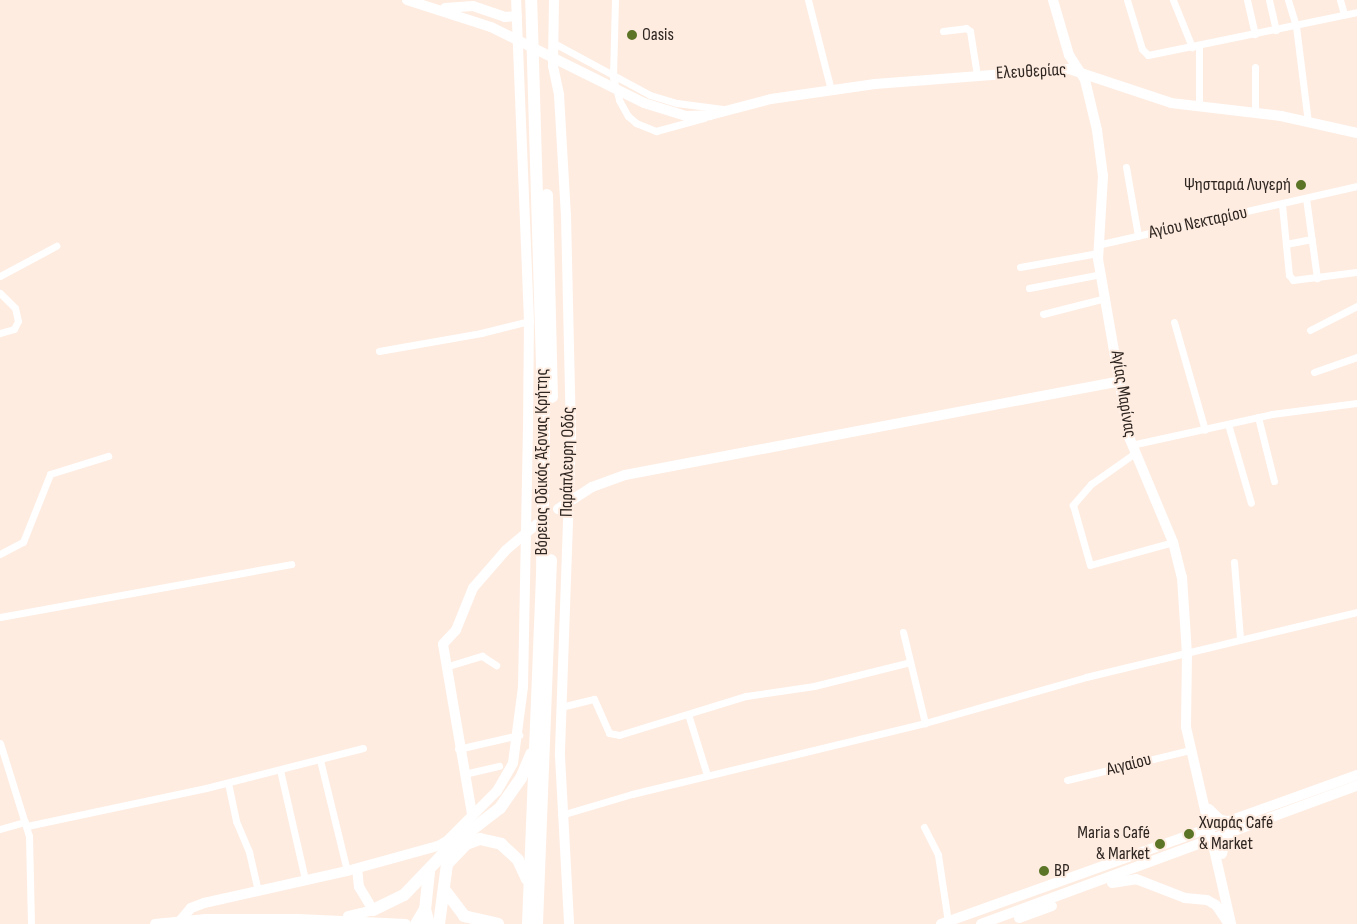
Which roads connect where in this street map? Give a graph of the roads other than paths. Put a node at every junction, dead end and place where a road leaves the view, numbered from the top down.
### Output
1 (407, 0) edge
2 (516, 0) edge
3 (531, 0) edge
4 (540, 0) edge
5 (554, 0) edge
6 (615, 0) edge
7 (808, 0) edge
8 (1053, 0) edge
9 (1127, 0) edge
10 (1173, 0) edge
11 (1247, 0) edge
12 (1269, 0) edge
13 (1288, 0) edge
14 (1340, 0) edge
15 (440, 9) junction
16 (1357, 12) edge
17 (1344, 14) junction
18 (517, 16) junction
19 (1296, 26) junction
20 (1276, 30) junction
21 (943, 32) dead end
22 (1255, 34) junction
23 (552, 42) junction
24 (1195, 46) junction
25 (1255, 67) dead end
26 (1081, 72) junction
27 (977, 75) junction
28 (613, 76) junction
29 (831, 90) junction
30 (1199, 106) junction
31 (732, 110) junction
32 (1255, 112) junction
33 (710, 115) junction
34 (1308, 122) junction
35 (1357, 133) edge
36 (1126, 166) dead end
37 (1357, 186) edge
38 (1306, 198) junction
39 (1282, 204) junction
40 (1138, 236) junction
41 (1312, 239) junction
42 (1286, 244) junction
43 (56, 246) dead end
44 (1098, 249) junction
45 (1020, 267) dead end
46 (1357, 272) edge
47 (1101, 274) junction
48 (0, 276) edge
49 (1317, 278) junction
50 (1029, 288) dead end
51 (0, 293) edge
52 (1106, 298) junction
53 (1357, 306) edge
54 (1043, 314) dead end
55 (529, 321) junction
56 (1174, 322) dead end
57 (1310, 330) dead end
58 (0, 333) edge
59 (379, 351) dead end
60 (1357, 357) edge
61 (1314, 372) dead end
62 (1121, 381) junction
63 (1357, 403) edge
64 (1258, 417) junction
65 (1228, 424) junction
66 (1205, 430) junction
67 (1133, 449) junction
68 (108, 456) dead end
69 (1274, 482) dead end
70 (567, 503) junction
71 (1251, 503) dead end
72 (558, 509) dead end
73 (537, 524) dead end
74 (527, 531) junction
75 (1173, 542) junction
76 (0, 554) edge
77 (1234, 562) dead end
78 (291, 564) dead end
79 (1357, 612) edge
80 (0, 618) edge
81 (903, 632) dead end
82 (1240, 638) junction
83 (1187, 654) junction
84 (910, 662) junction
85 (496, 665) dead end
86 (445, 667) junction
87 (562, 707) junction
88 (688, 714) junction
89 (924, 722) junction
90 (518, 734) junction
91 (0, 743) edge
92 (535, 745) junction
93 (363, 748) dead end
94 (458, 749) junction
95 (1190, 750) junction
96 (320, 760) junction
97 (499, 766) dead end
98 (280, 770) junction
99 (464, 774) junction
100 (707, 775) junction
101 (1357, 775) edge
102 (1067, 780) dead end
103 (228, 783) junction
104 (1357, 786) edge
105 (1206, 810) junction
106 (472, 814) junction
107 (561, 815) junction
108 (26, 824) junction
109 (924, 827) dead end
110 (1233, 827) junction
111 (0, 829) edge
112 (1213, 834) junction
113 (1193, 841) junction
114 (1219, 856) junction
115 (431, 867) junction
116 (352, 870) junction
117 (305, 879) junction
118 (529, 882) junction
119 (444, 889) junction
120 (258, 890) junction
121 (533, 904) junction
122 (425, 908) junction
123 (373, 910) junction
124 (337, 919) junction
125 (180, 922) junction
126 (945, 923) edge
127 (31, 924) edge
128 (155, 924) edge
129 (194, 924) edge
130 (406, 924) edge
131 (416, 924) edge
132 (429, 924) edge
133 (439, 924) edge
134 (490, 924) edge
135 (498, 924) edge
136 (508, 924) edge
137 (528, 924) edge
138 (537, 924) edge
139 (569, 924) edge
140 (981, 924) edge
141 (1001, 924) edge
142 (1230, 924) edge
143 (1236, 924) edge

1 - 15 street, Ελευθερίας
2 - 18 street
3 - 92 highway, Βόρειος Οδικός Άξονας Κρήτης
4 - 121 highway, Βόρειος Οδικός Άξονας Κρήτης
5 - 23 street, Παράπλευρη Οδός
6 - 28 street
7 - 29 street
8 - 26 street, Αγίας Μαρίνας
9 - 24 street
10 - 24 street
11 - 22 street
12 - 20 street
13 - 19 street
14 - 17 street
15 - 18 street
15 - 33 street, Ελευθερίας
16 - 17 street
17 - 19 street
18 - 55 street
19 - 20 street
19 - 34 street
20 - 22 street
21 - 27 street
22 - 24 street
23 - 28 street
23 - 70 street, Παράπλευρη Οδός
24 - 30 street
25 - 32 street
26 - 27 street, Ελευθερίας
26 - 30 street, Ελευθερίας
26 - 44 street, Αγίας Μαρίνας
27 - 29 street, Ελευθερίας
28 - 31 street
28 - 33 street
29 - 31 street, Ελευθερίας
30 - 32 street, Ελευθερίας
31 - 33 street, Ελευθερίας
32 - 34 street, Ελευθερίας
34 - 35 street, Ελευθερίας
36 - 40 street
37 - 38 street, Αγίου Νεκταρίου
38 - 39 street, Αγίου Νεκταρίου
38 - 41 street
39 - 40 street, Αγίου Νεκταρίου
39 - 42 street
40 - 44 street, Αγίου Νεκταρίου
41 - 42 street
41 - 49 street
42 - 49 street
43 - 48 street
44 - 45 street, Αγίου Νεκταρίου
44 - 47 street, Αγίας Μαρίνας
46 - 49 street
47 - 50 street
47 - 52 street, Αγίας Μαρίνας
51 - 58 street
52 - 54 street
52 - 62 street, Αγίας Μαρίνας
53 - 57 street
55 - 59 street
55 - 74 street
56 - 66 street
60 - 61 street
62 - 67 street, Αγίας Μαρίνας
62 - 70 street
63 - 64 street
64 - 65 street
64 - 69 street
65 - 66 street
65 - 71 street
66 - 67 street
67 - 75 street, Αγίας Μαρίνας
67 - 75 street
68 - 76 street
70 - 72 street
70 - 87 street, Παράπλευρη Οδός
73 - 74 street
74 - 86 street
74 - 90 street
75 - 83 street, Αγίας Μαρίνας
77 - 82 street
78 - 80 street
79 - 82 street
81 - 84 street
82 - 83 street
83 - 89 street
83 - 95 street, Αγίας Μαρίνας
84 - 88 street
84 - 89 street
85 - 86 street
86 - 94 street
87 - 88 street
87 - 107 street, Παράπλευρη Οδός
88 - 100 street
89 - 100 street
90 - 94 street
90 - 106 street
91 - 108 street
92 - 115 highway
92 - 118 highway, Βόρειος Οδικός Άξονας Κρήτης
93 - 96 street
94 - 99 street
95 - 102 street, Αιγαίου
95 - 105 street, Αγίας Μαρίνας
96 - 98 street
96 - 116 street
97 - 99 street
98 - 103 street
98 - 117 street
99 - 106 street
100 - 107 street
101 - 110 street
103 - 108 street
103 - 120 street
104 - 110 street
105 - 110 street
105 - 112 street, Αγίας Μαρίνας
105 - 113 street
106 - 116 street
107 - 139 street, Παράπλευρη Οδός
108 - 111 street
108 - 127 street
109 - 126 street
110 - 112 street
110 - 114 street
112 - 113 street
112 - 114 street, Αγίας Μαρίνας
113 - 114 street
113 - 126 street
113 - 140 street
114 - 142 street, Αγίας Μαρίνας
114 - 143 street, Αγίας Μαρίνας
115 - 122 highway
115 - 123 highway
116 - 117 street
116 - 123 street
117 - 120 street
118 - 119 highway
118 - 121 highway, Βόρειος Οδικός Άξονας Κρήτης
119 - 133 highway
119 - 135 highway
120 - 125 street
121 - 137 highway, Βόρειος Οδικός Άξονας Κρήτης
121 - 138 highway, Βόρειος Οδικός Άξονας Κρήτης
122 - 131 highway
122 - 132 highway
123 - 124 street
124 - 125 street
124 - 130 street
125 - 128 street
125 - 129 street
134 - 135 street
135 - 136 street
141 - 142 street

